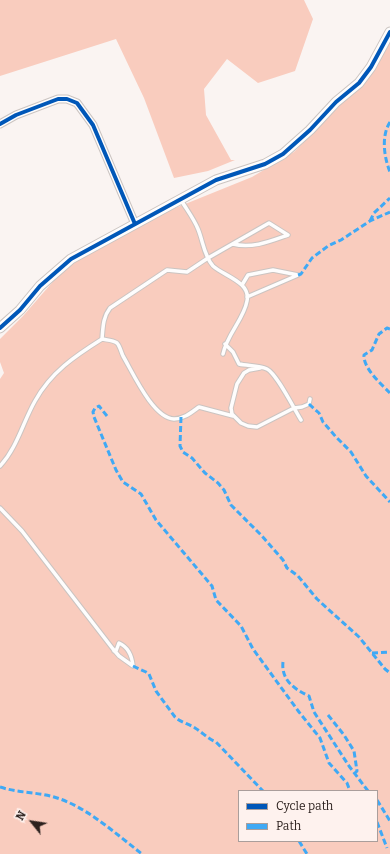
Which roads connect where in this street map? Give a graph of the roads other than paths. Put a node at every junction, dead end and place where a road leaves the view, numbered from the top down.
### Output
1 (390, 32) edge
2 (0, 124) edge
3 (181, 200) junction
4 (136, 224) junction
5 (233, 244) junction
6 (208, 258) junction
7 (242, 285) junction
8 (247, 297) junction
9 (0, 328) edge
10 (102, 339) junction
11 (225, 344) junction
12 (224, 354) dead end
13 (260, 368) junction
14 (310, 399) dead end
15 (294, 408) junction
16 (233, 416) junction
17 (301, 420) dead end
18 (0, 466) edge
19 (0, 508) edge
20 (114, 651) junction

1 - 3 street
2 - 4 street
3 - 4 street
3 - 6 lane
4 - 9 street
5 - 5 lane
5 - 6 lane
6 - 7 lane
6 - 10 lane
7 - 8 lane
7 - 8 lane
8 - 11 lane
10 - 16 lane
10 - 18 lane
11 - 12 lane
11 - 13 lane
13 - 15 lane
13 - 16 lane
14 - 15 lane
15 - 16 lane
15 - 17 lane
19 - 20 lane
20 - 20 lane

